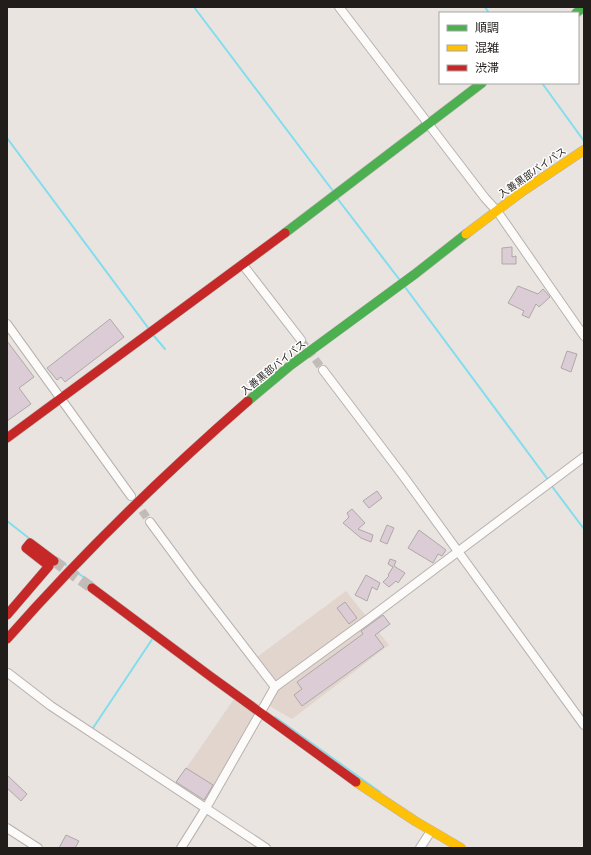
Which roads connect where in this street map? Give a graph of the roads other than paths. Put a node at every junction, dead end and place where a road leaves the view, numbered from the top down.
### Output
1 (339, 7) edge
2 (481, 84) edge
3 (428, 123) junction
4 (584, 150) edge
5 (497, 211) junction
6 (243, 265) junction
7 (7, 324) edge
8 (584, 336) edge
9 (301, 340) tunnel mouth
10 (323, 370) tunnel mouth
11 (61, 398) junction
12 (7, 438) edge
13 (584, 457) edge
14 (131, 496) tunnel mouth
15 (150, 522) tunnel mouth
16 (458, 551) junction
17 (54, 560) tunnel mouth
18 (92, 588) tunnel mouth
19 (7, 614) edge
20 (7, 639) edge
21 (8, 673) edge
22 (275, 687) junction
23 (260, 713) junction
24 (584, 725) edge
25 (206, 808) junction
26 (7, 828) edge
27 (431, 831) junction
28 (38, 848) edge
29 (181, 848) edge
30 (266, 848) edge
31 (420, 848) edge
32 (461, 848) edge

1 - 3 street
2 - 3 main road
3 - 5 street
3 - 6 main road
4 - 5 main road, 入善黒部バイパス
5 - 8 street
5 - 20 main road, 入善黒部バイパス
6 - 9 street
6 - 11 main road
7 - 11 street
10 - 16 street
11 - 12 main road
11 - 14 street
13 - 16 street
15 - 22 street
16 - 22 street
16 - 24 street
17 - 19 main road
18 - 23 main road
21 - 25 street
22 - 23 street
23 - 25 street
23 - 27 main road
25 - 29 street
25 - 30 street
26 - 28 street
27 - 31 street
27 - 32 main road

